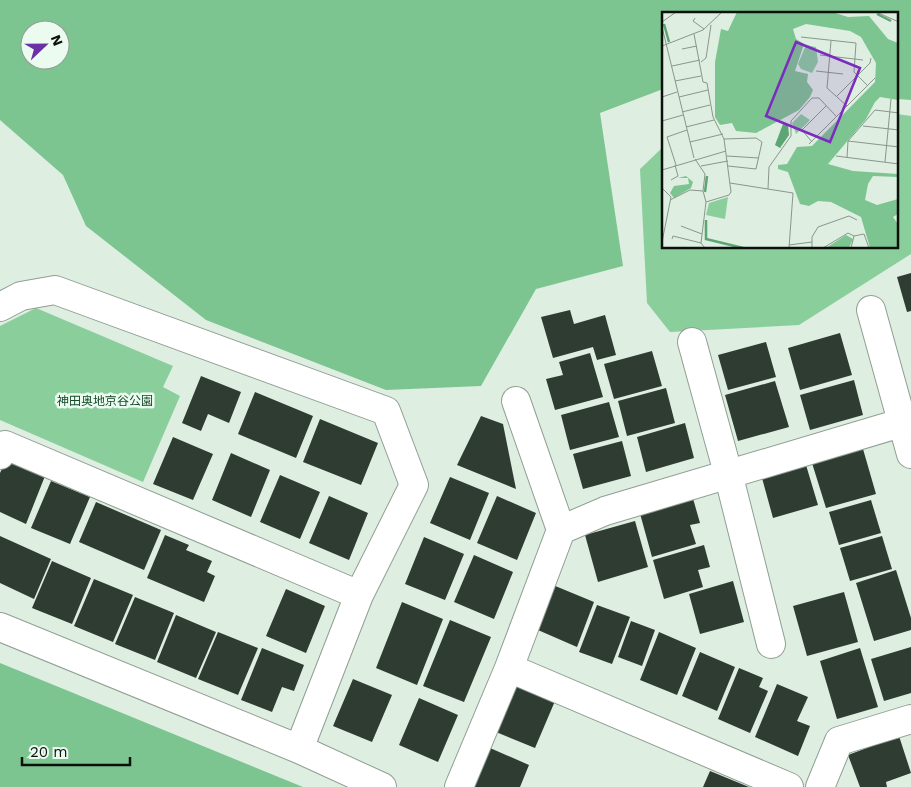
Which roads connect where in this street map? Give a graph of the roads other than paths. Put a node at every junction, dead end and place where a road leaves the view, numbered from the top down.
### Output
1 (0, 307) edge
2 (871, 310) dead end
3 (692, 342) dead end
4 (516, 400) dead end
5 (906, 421) edge
6 (911, 454) edge
7 (0, 455) edge
8 (728, 473) junction
9 (561, 530) junction
10 (359, 595) junction
11 (0, 628) edge
12 (771, 644) dead end
13 (509, 668) junction
14 (911, 720) edge
15 (299, 749) junction
16 (382, 787) edge
17 (459, 787) edge
18 (789, 787) edge
19 (820, 787) edge

1 - 10 street
2 - 5 street
3 - 8 street
4 - 9 street
5 - 6 street
5 - 8 street
7 - 10 street
8 - 9 street
8 - 12 street
9 - 13 street
10 - 15 street
11 - 15 street
13 - 17 street
13 - 18 street
14 - 19 street
15 - 16 street

